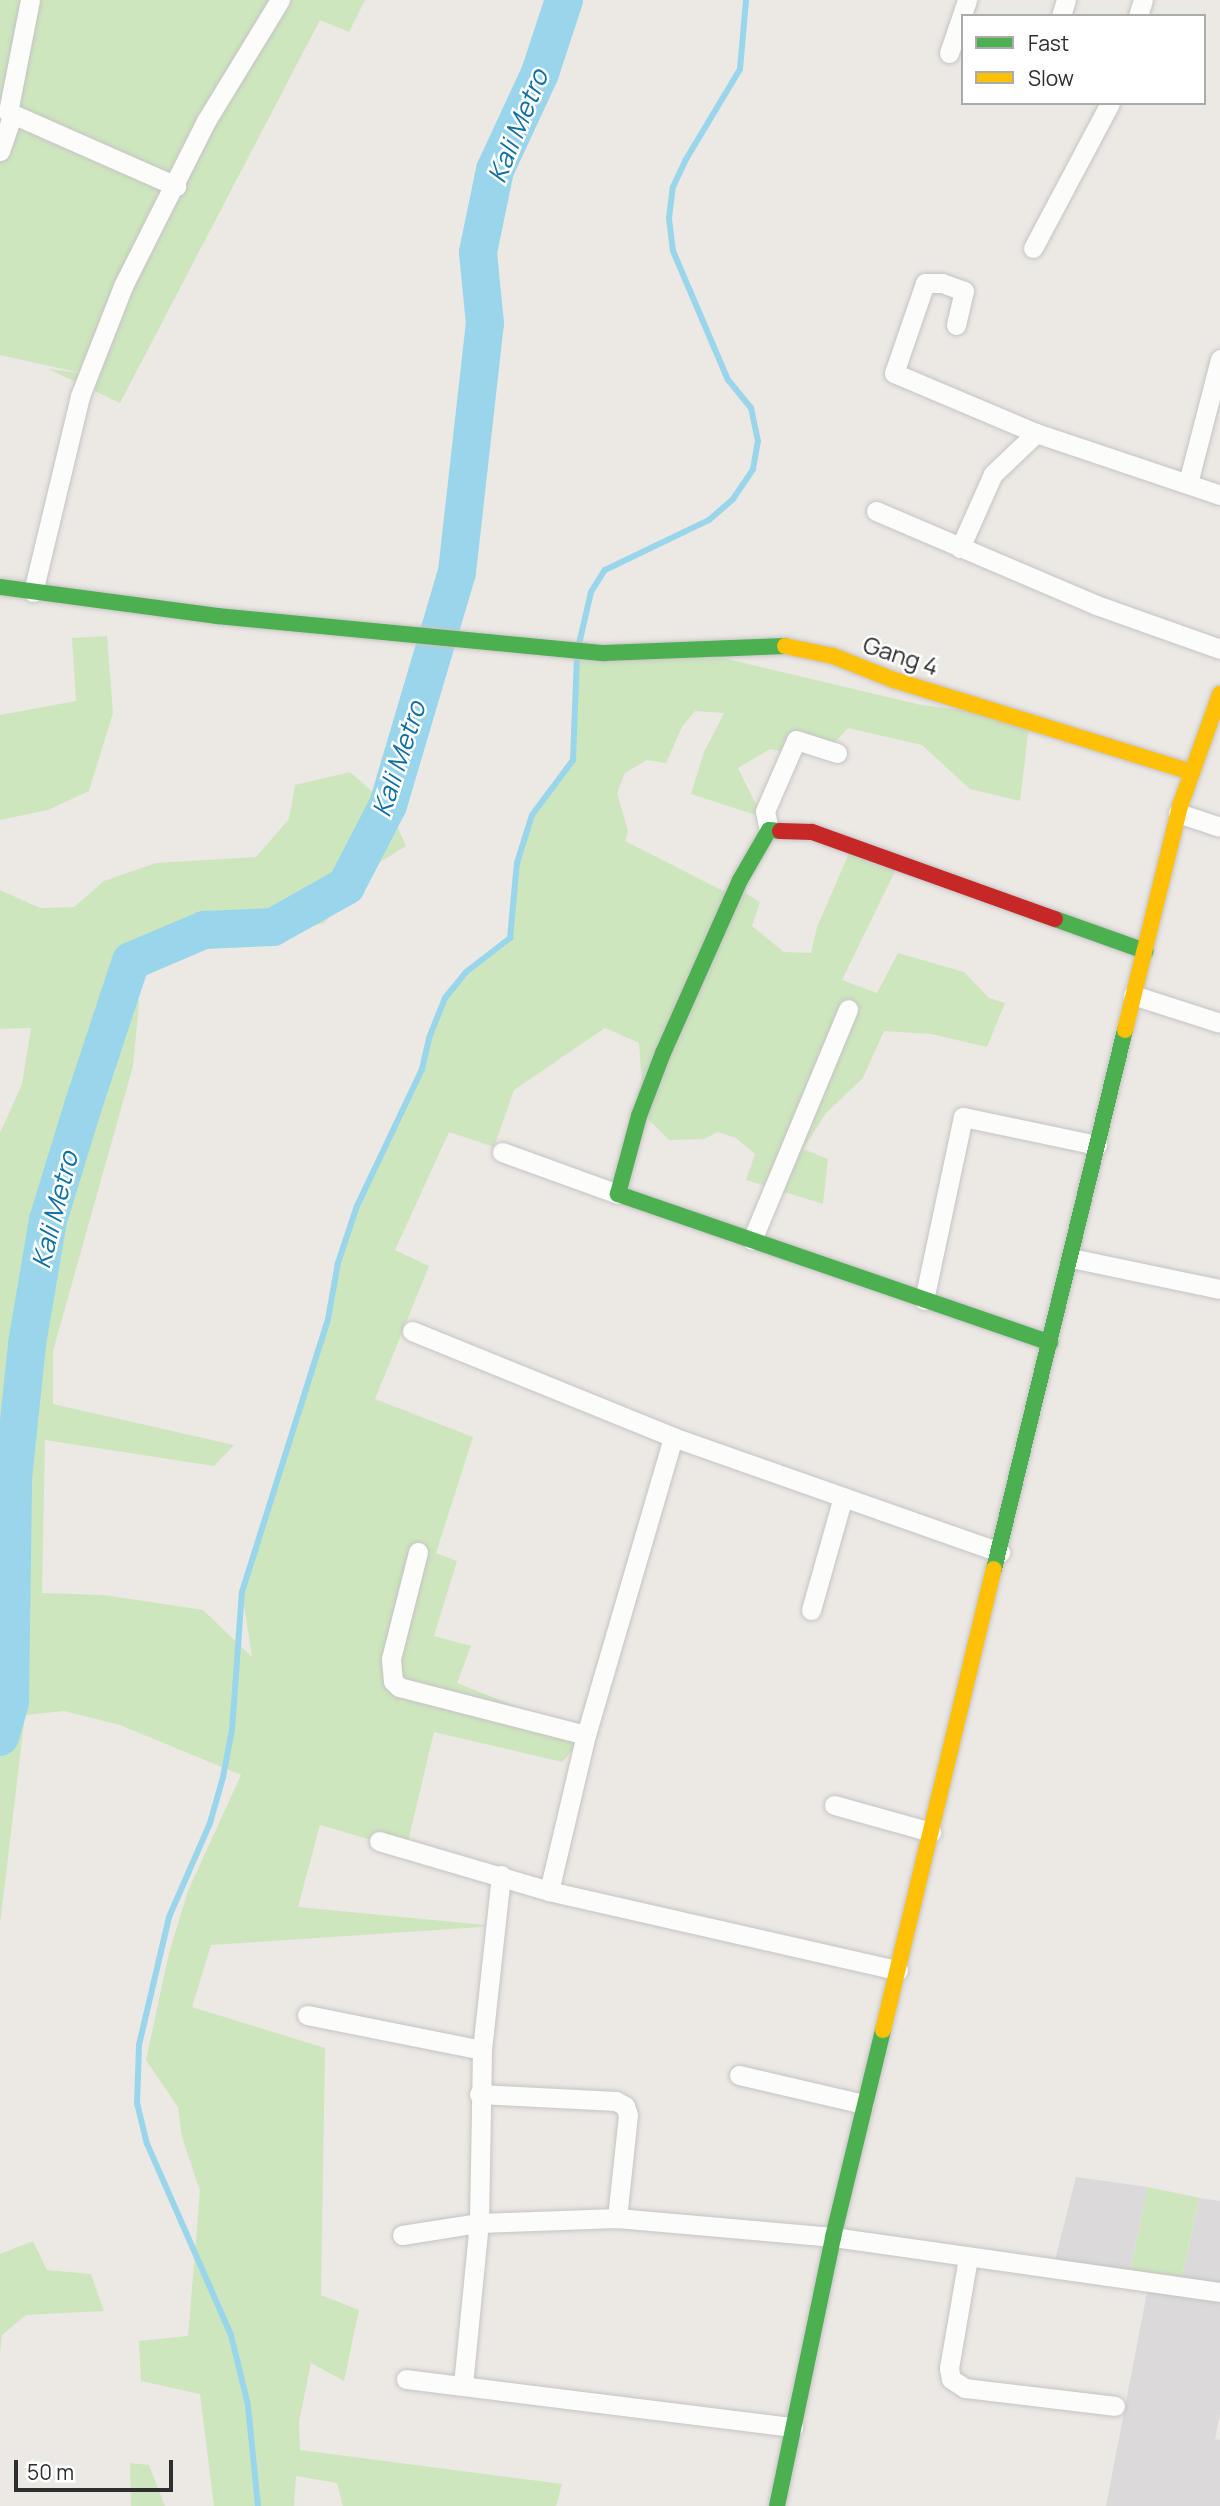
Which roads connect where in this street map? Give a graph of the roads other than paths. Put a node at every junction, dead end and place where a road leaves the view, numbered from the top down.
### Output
1 (30, 0) edge
2 (280, 0) edge
3 (961, 18) edge
4 (949, 53) dead end
5 (1109, 105) edge
6 (12, 117) junction
7 (0, 151) edge
8 (176, 186) junction
9 (1032, 248) dead end
10 (956, 325) dead end
11 (1220, 359) edge
12 (1036, 433) junction
13 (1188, 482) junction
14 (1220, 495) edge
15 (876, 511) dead end
16 (960, 548) junction
17 (0, 587) edge
18 (33, 592) junction
19 (1220, 649) edge
20 (1220, 694) edge
21 (837, 753) dead end
22 (1190, 776) junction
23 (1179, 810) junction
24 (1220, 827) edge
25 (769, 830) junction
26 (1145, 951) junction
27 (1133, 995) junction
28 (848, 1010) dead end
29 (1220, 1023) edge
30 (1097, 1145) junction
31 (502, 1152) dead end
32 (618, 1194) junction
33 (752, 1240) junction
34 (1071, 1258) junction
35 (1220, 1289) edge
36 (924, 1300) junction
37 (412, 1331) dead end
38 (1050, 1343) junction
39 (673, 1437) junction
40 (844, 1497) junction
41 (418, 1552) dead end
42 (1000, 1552) junction
43 (811, 1609) dead end
44 (586, 1735) junction
45 (834, 1805) dead end
46 (931, 1832) junction
47 (379, 1841) dead end
48 (501, 1875) junction
49 (549, 1891) junction
50 (898, 1970) junction
51 (307, 2015) dead end
52 (482, 2050) junction
53 (739, 2075) dead end
54 (479, 2094) junction
55 (864, 2104) junction
56 (617, 2218) junction
57 (479, 2223) junction
58 (402, 2235) dead end
59 (833, 2237) junction
60 (968, 2258) junction
61 (1220, 2292) edge
62 (406, 2379) dead end
63 (463, 2385) junction
64 (1115, 2406) dead end
65 (793, 2427) junction
66 (777, 2506) edge

1 - 6 street
2 - 8 street
3 - 4 street
5 - 9 street
6 - 7 street
6 - 8 street
8 - 18 street
10 - 12 street
11 - 13 street
12 - 13 street
12 - 16 street
13 - 14 street
15 - 16 street
16 - 19 street
17 - 18 street, Gang 4
18 - 22 street, Gang 4
20 - 22 street
21 - 25 street
22 - 23 street
23 - 24 street
23 - 26 street
25 - 26 street
25 - 32 street
26 - 27 street
27 - 29 street
27 - 30 street
28 - 33 street
30 - 34 street
30 - 36 street
31 - 32 street
32 - 33 street
33 - 36 street
34 - 35 street
34 - 38 street
36 - 38 street
37 - 39 street
38 - 42 street
39 - 40 street
39 - 44 street
40 - 42 street
40 - 43 street
41 - 44 street
42 - 46 street
44 - 49 street
45 - 46 street
46 - 50 street
47 - 48 street
48 - 49 street
48 - 52 street
49 - 50 street
50 - 55 street
51 - 52 street
52 - 54 street
53 - 55 street
54 - 56 street
54 - 57 street
55 - 59 street
56 - 57 street
56 - 59 street
57 - 58 street
57 - 63 street
59 - 60 street
59 - 65 street
60 - 61 street
60 - 64 street
62 - 63 street
63 - 65 street
65 - 66 street

